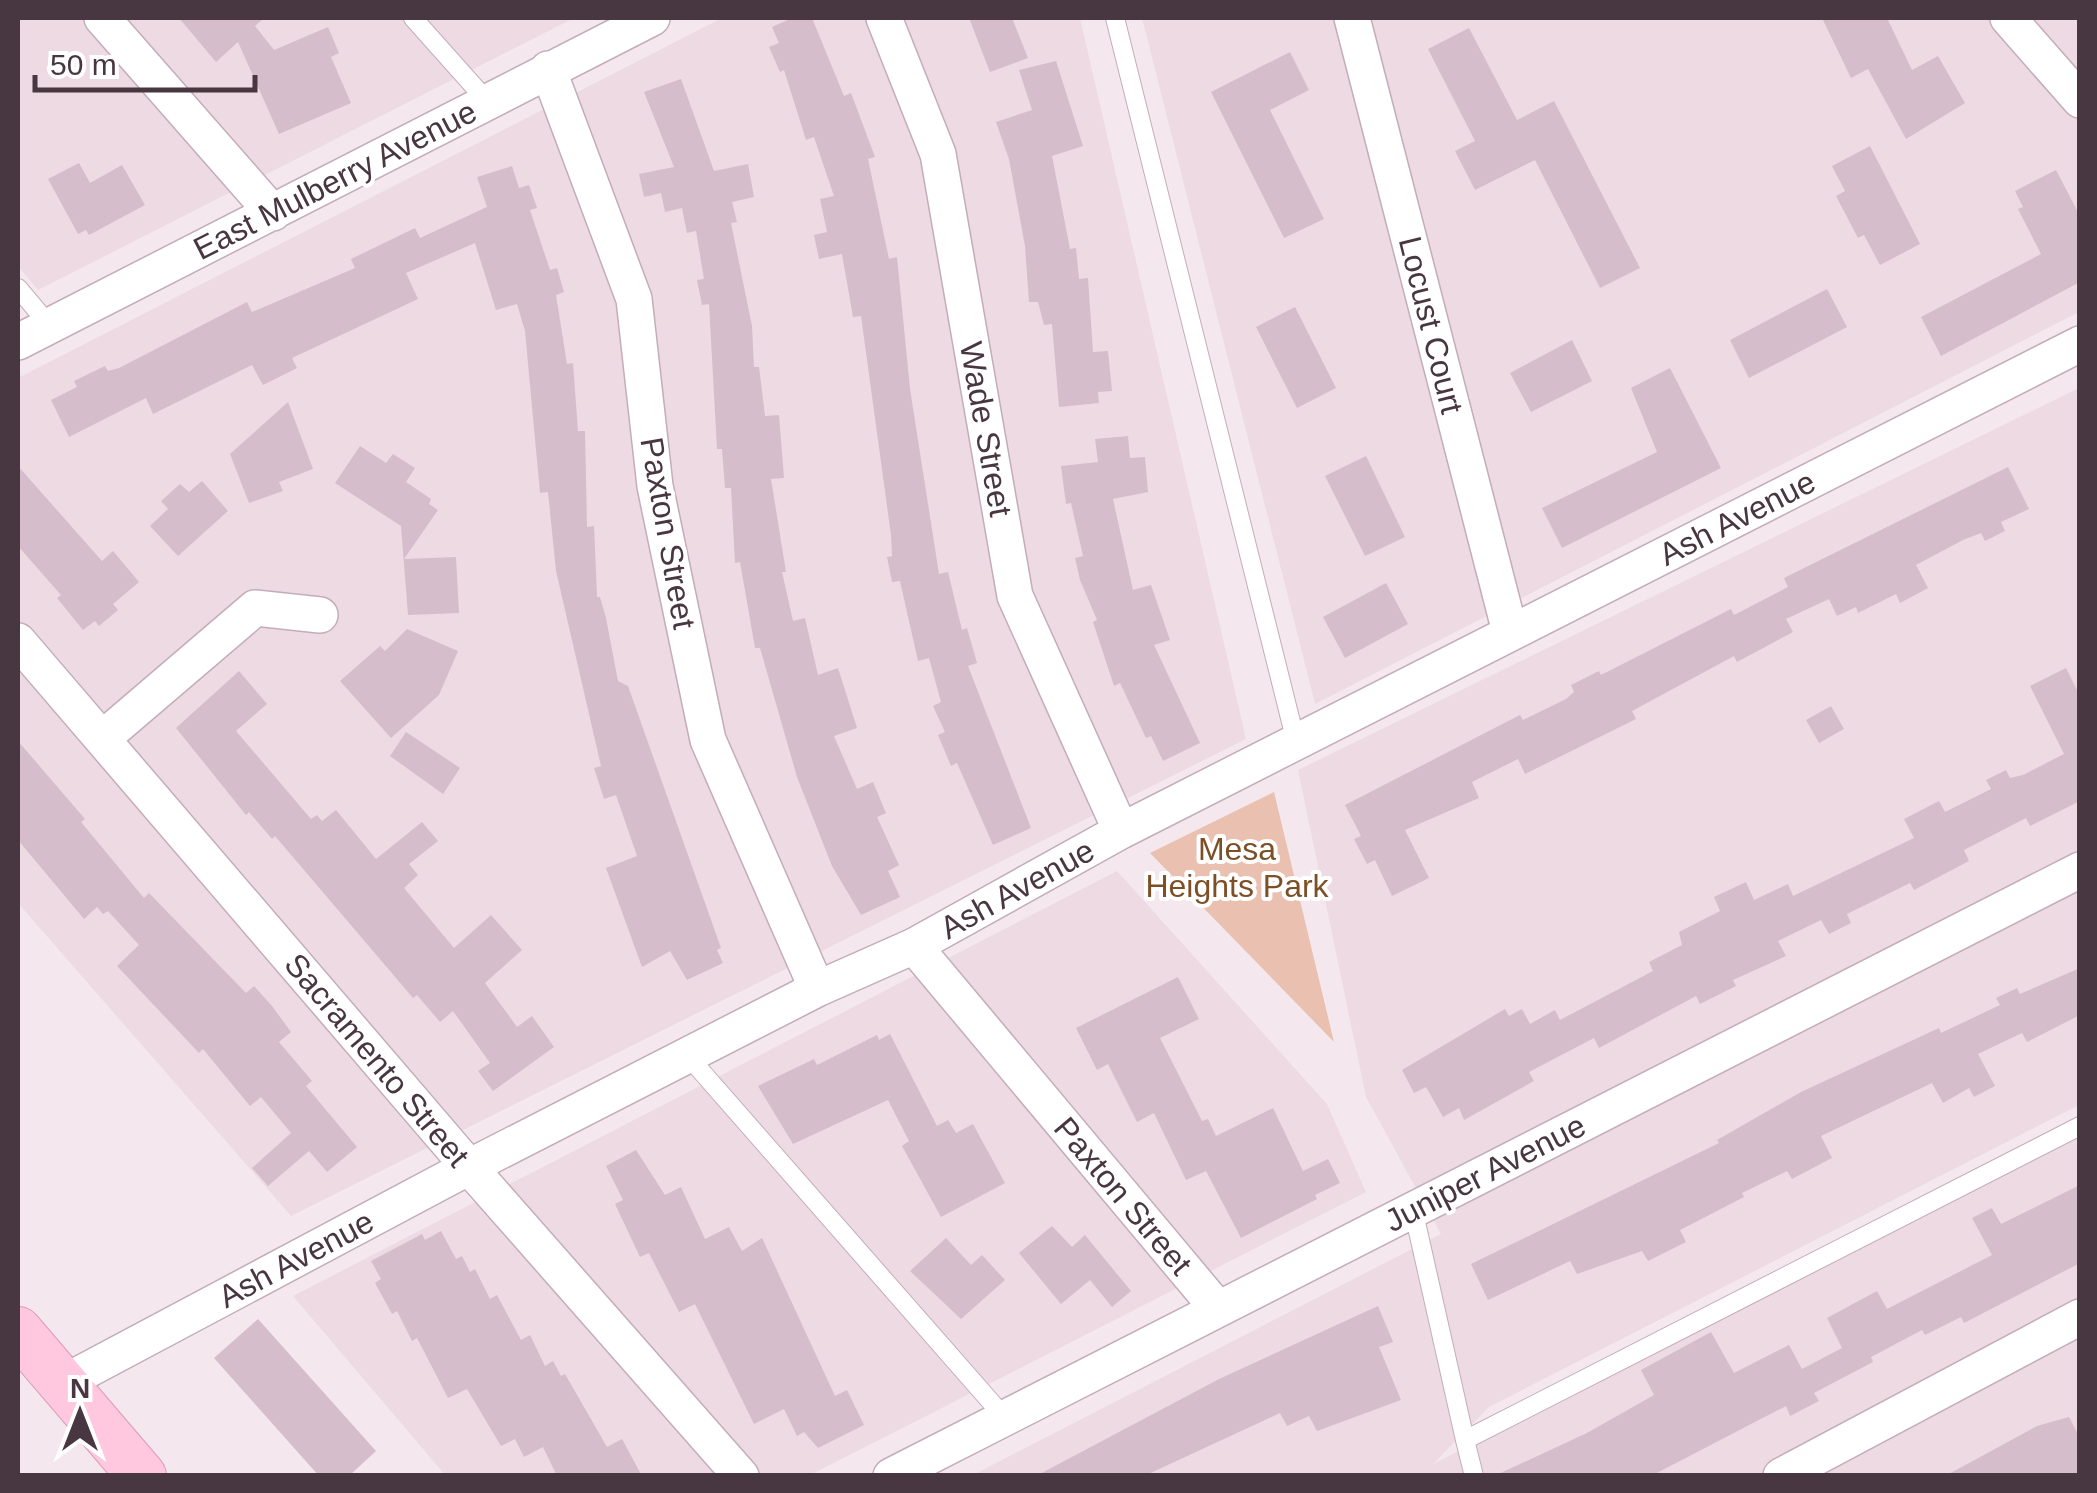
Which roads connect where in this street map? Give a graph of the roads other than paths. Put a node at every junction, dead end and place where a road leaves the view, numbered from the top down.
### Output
1 (102, 18) edge
2 (413, 18) edge
3 (652, 18) edge
4 (884, 18) edge
5 (1114, 18) edge
6 (1352, 18) edge
7 (2008, 18) edge
8 (548, 69) junction
9 (2080, 100) edge
10 (487, 101) junction
11 (273, 213) junction
12 (18, 288) edge
13 (50, 326) junction
14 (18, 342) edge
15 (2080, 344) edge
16 (320, 615) dead end
17 (1510, 632) junction
18 (18, 641) edge
19 (103, 738) junction
20 (1296, 742) junction
21 (1121, 831) junction
22 (2080, 870) edge
23 (914, 946) junction
24 (817, 989) junction
25 (687, 1055) junction
26 (2080, 1126) edge
27 (469, 1167) junction
28 (1413, 1210) junction
29 (1218, 1309) junction
30 (2080, 1317) edge
31 (18, 1331) edge
32 (63, 1383) junction
33 (1005, 1418) junction
34 (1465, 1440) junction
35 (142, 1476) edge
36 (741, 1476) edge
37 (891, 1476) edge
38 (1474, 1476) edge
39 (1782, 1476) edge

1 - 11 street
2 - 10 lane
3 - 8 street, East Mulberry Avenue
4 - 21 street, Wade Street
5 - 20 lane
6 - 17 street, Locust Court
7 - 9 street
8 - 10 street, East Mulberry Avenue
8 - 24 street, Paxton Street
10 - 11 street, East Mulberry Avenue
11 - 13 street, East Mulberry Avenue
12 - 13 lane
13 - 14 street, East Mulberry Avenue
15 - 17 street, Ash Avenue
16 - 19 street
17 - 20 street, Ash Avenue
18 - 19 street, Sacramento Street
19 - 27 street, Sacramento Street
20 - 21 street, Ash Avenue
21 - 23 street, Ash Avenue
22 - 28 street, Juniper Avenue
23 - 24 street, Ash Avenue
23 - 29 street, Paxton Street
24 - 25 street, Ash Avenue
25 - 27 street, Ash Avenue
25 - 33 lane
26 - 34 lane
27 - 32 street, Ash Avenue
27 - 36 street, Sacramento Street
28 - 29 street, Juniper Avenue
28 - 34 lane
29 - 33 street, Juniper Avenue
30 - 39 street
31 - 32 main road
32 - 35 main road
33 - 37 street, Juniper Avenue
34 - 38 lane

